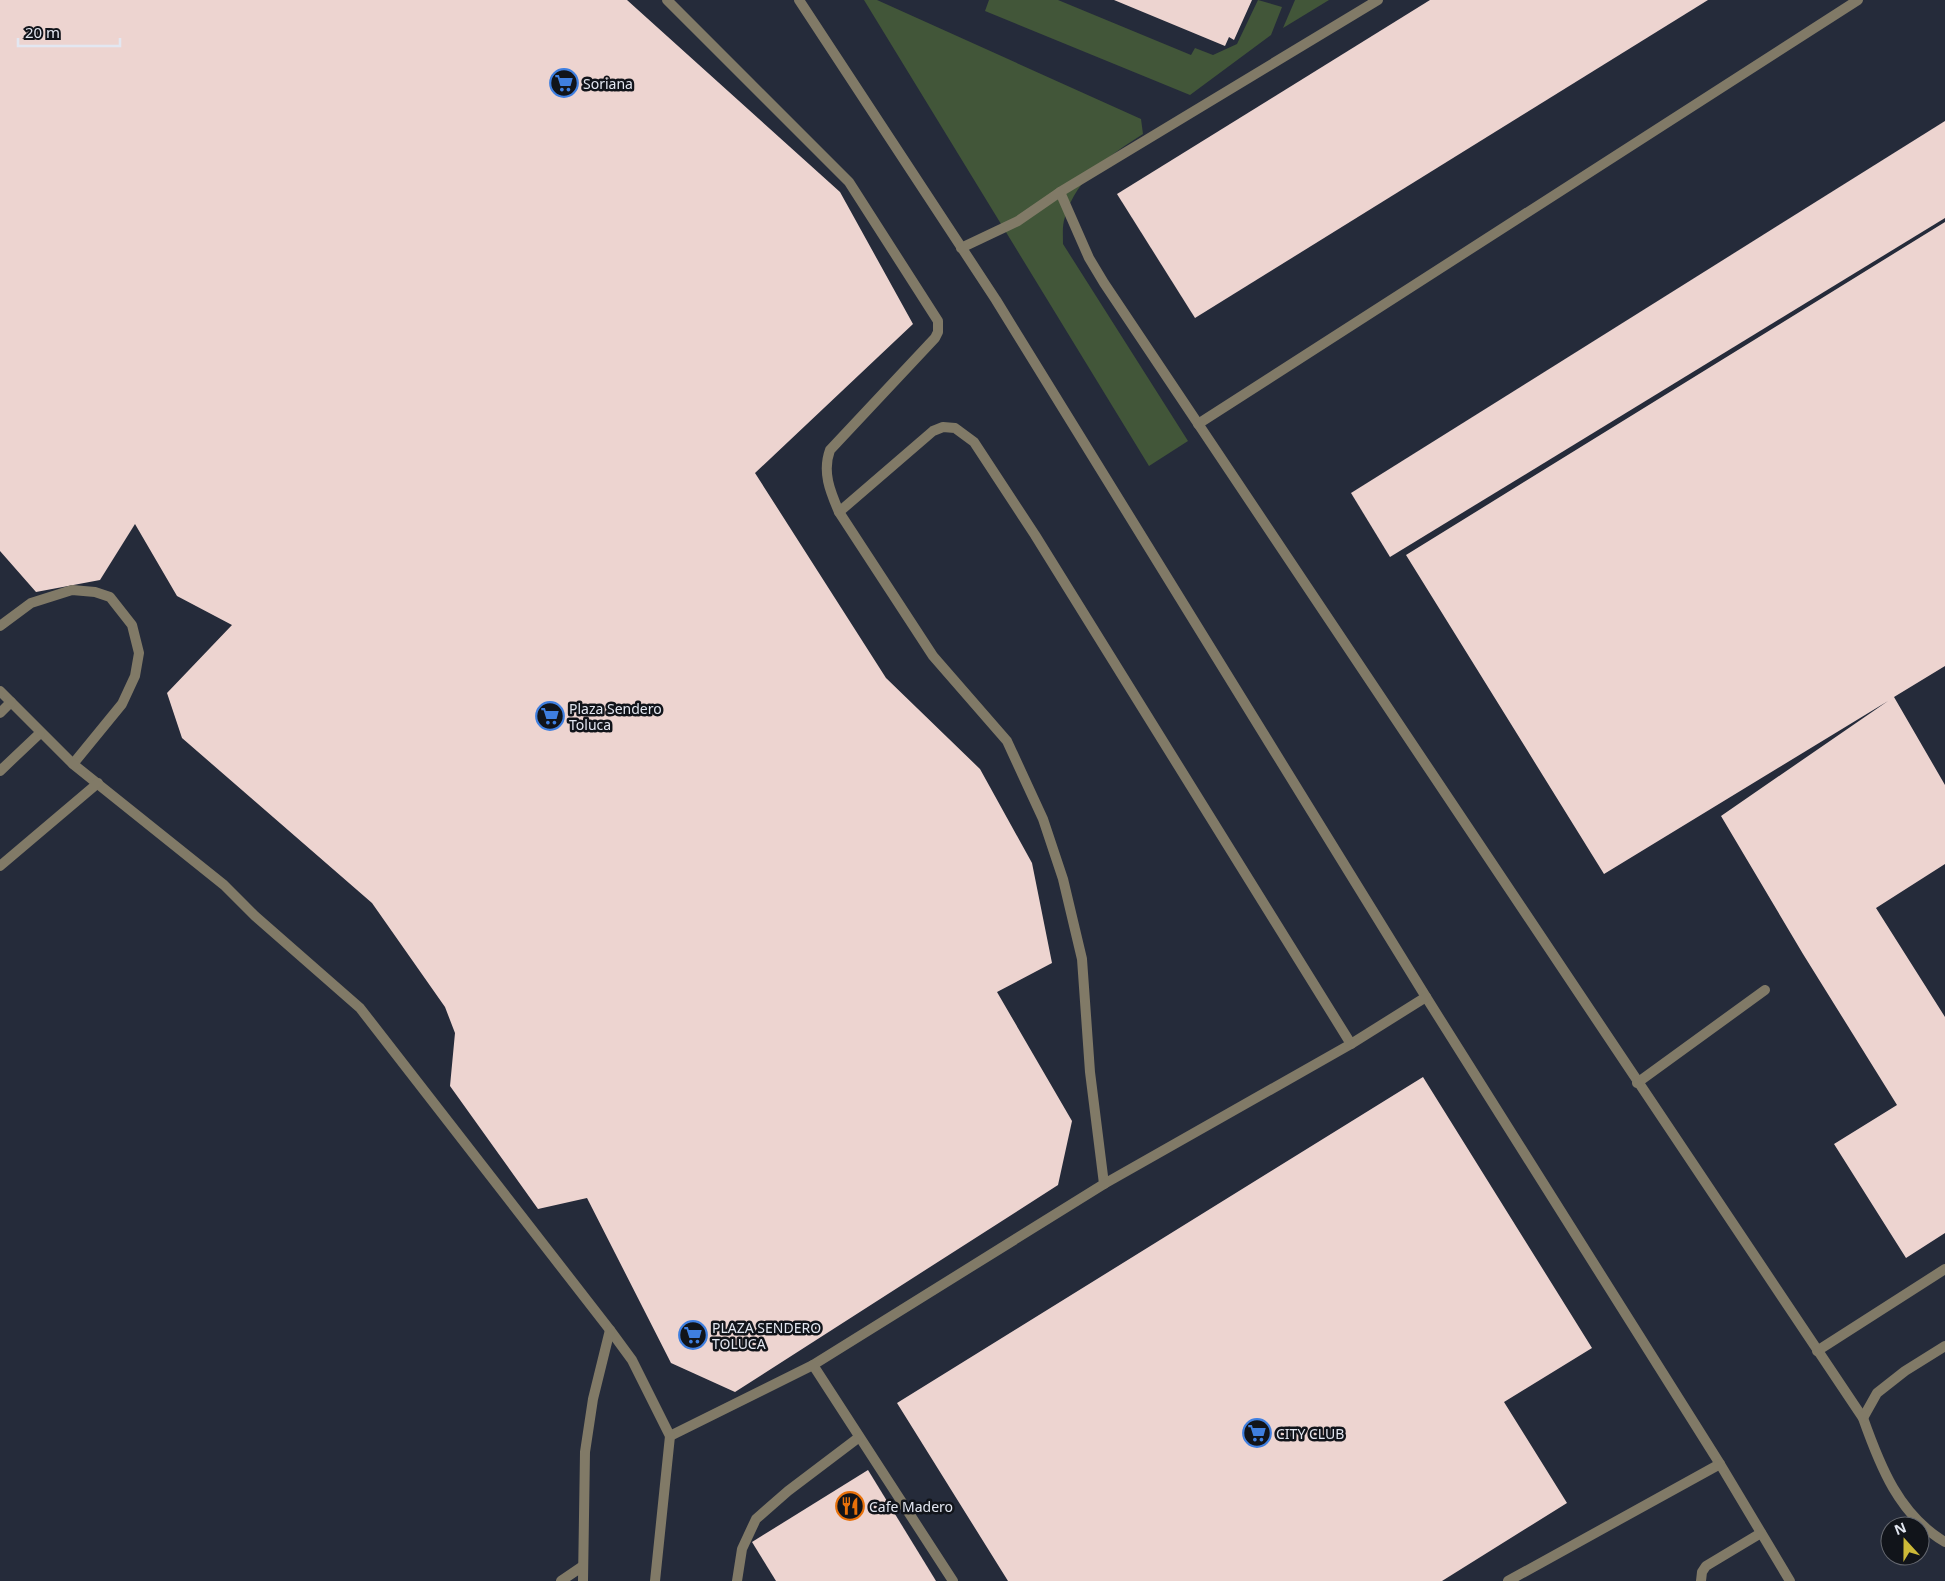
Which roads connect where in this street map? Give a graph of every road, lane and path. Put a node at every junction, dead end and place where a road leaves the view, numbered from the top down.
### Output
1 (667, 0) edge
2 (799, 0) edge
3 (1378, 0) edge
4 (1858, 0) edge
5 (1060, 192) junction
6 (961, 248) junction
7 (1198, 424) junction
8 (839, 512) junction
9 (0, 626) edge
10 (0, 691) edge
11 (11, 702) junction
12 (0, 712) edge
13 (40, 733) junction
14 (73, 764) junction
15 (0, 771) edge
16 (98, 783) junction
17 (0, 866) edge
18 (1765, 990) dead end
19 (1426, 997) junction
20 (1351, 1044) junction
21 (1637, 1083) junction
22 (1104, 1184) junction
23 (1945, 1269) edge
24 (610, 1330) junction
25 (1945, 1346) edge
26 (1817, 1351) junction
27 (813, 1365) junction
28 (1863, 1418) junction
29 (670, 1436) junction
30 (858, 1438) junction
31 (1720, 1464) junction
32 (1761, 1533) junction
33 (1945, 1542) edge
34 (583, 1566) junction
35 (561, 1581) edge
36 (583, 1581) edge
37 (655, 1581) edge
38 (737, 1581) edge
39 (953, 1581) edge
40 (1508, 1581) edge
41 (1701, 1581) edge
42 (1790, 1581) edge

1 - 8 lane
2 - 6 lane
3 - 5 lane
4 - 7 lane
5 - 6 lane
5 - 7 lane
6 - 19 lane
7 - 21 lane
8 - 20 lane
8 - 22 lane
9 - 14 lane
10 - 11 lane
11 - 12 lane
11 - 13 lane
13 - 14 lane
13 - 15 lane
14 - 16 lane
16 - 17 lane
16 - 24 lane
18 - 21 lane
19 - 20 lane
19 - 31 lane
20 - 22 lane
21 - 26 lane
22 - 27 lane
23 - 26 lane
24 - 29 lane
24 - 34 lane
25 - 28 lane
26 - 28 lane
27 - 29 lane
27 - 30 lane
28 - 33 lane
29 - 37 lane
30 - 38 lane
30 - 39 lane
31 - 32 lane
31 - 40 lane
32 - 41 lane
32 - 42 lane
34 - 35 lane
34 - 36 lane

